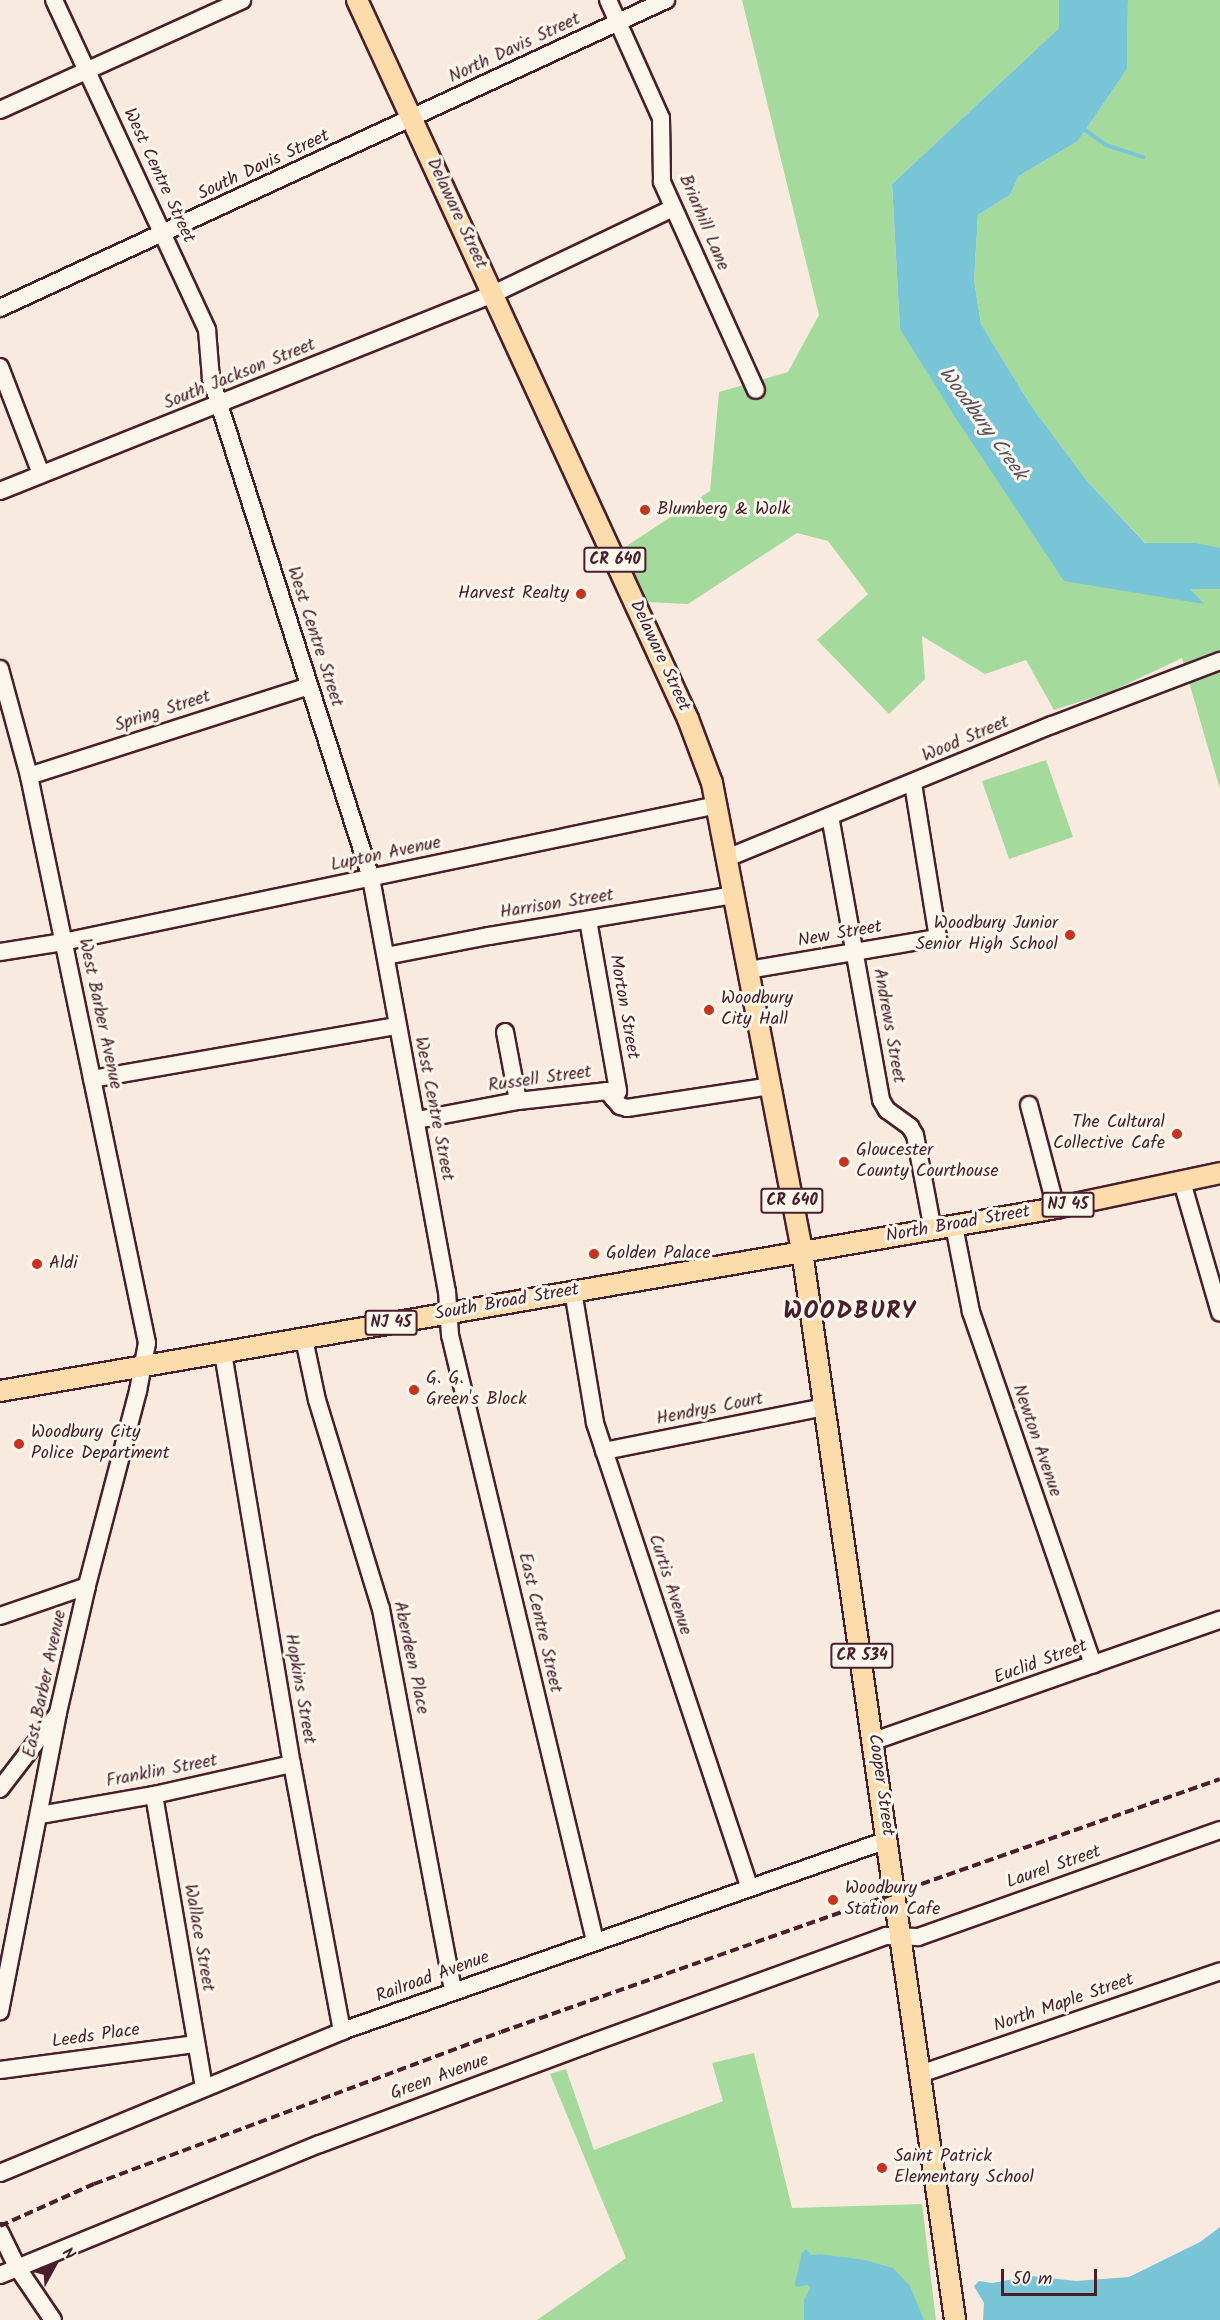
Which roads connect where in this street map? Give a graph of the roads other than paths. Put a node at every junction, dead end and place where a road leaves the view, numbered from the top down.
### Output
1 (54, 0) edge
2 (242, 0) edge
3 (357, 0) edge
4 (608, 0) edge
5 (666, 0) edge
6 (618, 22) junction
7 (88, 70) junction
8 (0, 110) edge
9 (412, 119) junction
10 (673, 208) junction
11 (163, 234) junction
12 (493, 294) junction
13 (0, 308) edge
14 (0, 367) edge
15 (756, 390) dead end
16 (219, 405) junction
17 (41, 474) junction
18 (0, 491) edge
19 (1220, 661) edge
20 (0, 669) edge
21 (309, 686) junction
22 (29, 776) junction
23 (913, 783) junction
24 (717, 805) junction
25 (830, 816) junction
26 (727, 858) junction
27 (371, 878) junction
28 (735, 895) junction
29 (588, 920) junction
30 (63, 942) junction
31 (0, 952) edge
32 (854, 953) junction
33 (386, 956) junction
34 (748, 970) junction
35 (397, 1026) junction
36 (505, 1032) dead end
37 (92, 1078) junction
38 (770, 1086) junction
39 (614, 1100) junction
40 (518, 1101) junction
41 (1029, 1104) dead end
42 (417, 1120) junction
43 (1220, 1173) edge
44 (1182, 1182) junction
45 (1056, 1208) junction
46 (954, 1226) junction
47 (933, 1230) junction
48 (802, 1251) junction
49 (573, 1291) junction
50 (448, 1313) junction
51 (1220, 1313) edge
52 (304, 1338) junction
53 (223, 1353) junction
54 (143, 1368) junction
55 (0, 1391) edge
56 (825, 1407) junction
57 (604, 1451) junction
58 (87, 1586) junction
59 (0, 1616) edge
60 (1220, 1620) edge
61 (1093, 1665) junction
62 (58, 1713) junction
63 (874, 1741) junction
64 (292, 1764) junction
65 (0, 1789) edge
66 (154, 1795) junction
67 (40, 1815) junction
68 (1220, 1830) edge
69 (887, 1840) junction
70 (749, 1887) junction
71 (900, 1937) junction
72 (595, 1941) junction
73 (1220, 1971) edge
74 (453, 1991) junction
75 (0, 2011) edge
76 (342, 2031) junction
77 (196, 2044) junction
78 (0, 2070) edge
79 (920, 2074) junction
80 (204, 2088) junction
81 (0, 2173) edge
82 (0, 2232) edge
83 (17, 2266) junction
84 (0, 2275) edge
85 (53, 2320) edge
86 (955, 2320) edge

1 - 7 street, West Centre Street
2 - 7 street
3 - 9 main road, Delaware Street / CR 640
4 - 6 street, Briarhill Lane
5 - 6 street, North Davis Street
6 - 9 street, North Davis Street
6 - 10 street, Briarhill Lane
7 - 8 street
7 - 11 street, West Centre Street
9 - 11 street, South Davis Street
9 - 12 main road, Delaware Street / CR 640
10 - 12 street, South Jackson Street
10 - 15 street, Briarhill Lane
11 - 13 street, South Davis Street
11 - 16 street, West Centre Street
12 - 16 street, South Jackson Street
12 - 24 main road, Delaware Street / CR 640
14 - 17 street
16 - 17 street, South Jackson Street
16 - 21 street, West Centre Street
17 - 18 street, South Jackson Street
19 - 23 street, Wood Street
20 - 22 street, West Barber Avenue
21 - 22 street, Spring Street
21 - 27 street, West Centre Street
22 - 30 street, West Barber Avenue
23 - 25 street, Wood Street
23 - 32 street, New Street
24 - 26 main road, Delaware Street / CR 640
24 - 27 street, Lupton Avenue
25 - 26 street, Wood Street
25 - 32 street, Andrews Street
26 - 28 main road, Delaware Street / CR 640
27 - 30 street, Lupton Avenue
27 - 33 street, West Centre Street
28 - 29 street, Harrison Street
28 - 34 main road, Delaware Street / CR 640
29 - 33 street, Harrison Street
29 - 39 street, Morton Street
30 - 31 street, Lupton Avenue
30 - 37 street, West Barber Avenue
32 - 34 street, New Street
32 - 47 street, Andrews Street
33 - 35 street, West Centre Street
34 - 38 main road, Delaware Street / CR 640
35 - 37 street
35 - 42 street, West Centre Street
36 - 40 street
37 - 54 street, West Barber Avenue
38 - 39 street, Russell Street
38 - 48 main road, Delaware Street / CR 640
39 - 40 street, Russell Street
40 - 42 street, Russell Street
41 - 45 street
42 - 50 street, West Centre Street
43 - 44 main road, North Broad Street / NJ 45
44 - 45 main road, North Broad Street / NJ 45
44 - 51 street
45 - 46 main road, North Broad Street / NJ 45
46 - 47 main road, North Broad Street / NJ 45
46 - 61 street, Newton Avenue
47 - 48 main road, North Broad Street / NJ 45
48 - 49 main road, South Broad Street / NJ 45
48 - 56 main road, Cooper Street / CR 534
49 - 50 main road, South Broad Street / NJ 45
49 - 57 street, Curtis Avenue
50 - 52 main road, South Broad Street / NJ 45
50 - 72 street, East Centre Street
52 - 53 main road, South Broad Street / NJ 45
52 - 74 street, Aberdeen Place
53 - 54 main road, South Broad Street / NJ 45
53 - 64 street, Hopkins Street
54 - 55 main road, South Broad Street / NJ 45
54 - 58 street, East Barber Avenue
56 - 57 street, Hendrys Court
56 - 63 main road, Cooper Street / CR 534
57 - 70 street, Curtis Avenue
58 - 59 street
58 - 62 street, East Barber Avenue
60 - 61 street, Euclid Street
61 - 63 street, Euclid Street
62 - 65 street
62 - 67 street, East Barber Avenue
63 - 69 main road, Cooper Street / CR 534
64 - 66 street, Franklin Street
64 - 76 street, Hopkins Street
66 - 67 street, Franklin Street
66 - 77 street, Wallace Street
67 - 75 street, East Barber Avenue
68 - 71 street, Laurel Street
69 - 70 street, Railroad Avenue
69 - 71 main road, Cooper Street / CR 534
70 - 72 street, Railroad Avenue
71 - 79 main road, Cooper Street / CR 534
71 - 83 street, Green Avenue
72 - 74 street, Railroad Avenue
73 - 79 street, North Maple Street
74 - 76 street, Railroad Avenue
76 - 80 street, Railroad Avenue
77 - 78 street, Leeds Place
77 - 80 street, Wallace Street
79 - 86 main road, Cooper Street / CR 534
80 - 81 street, Railroad Avenue
82 - 83 street
83 - 84 street, Green Avenue
83 - 85 street

